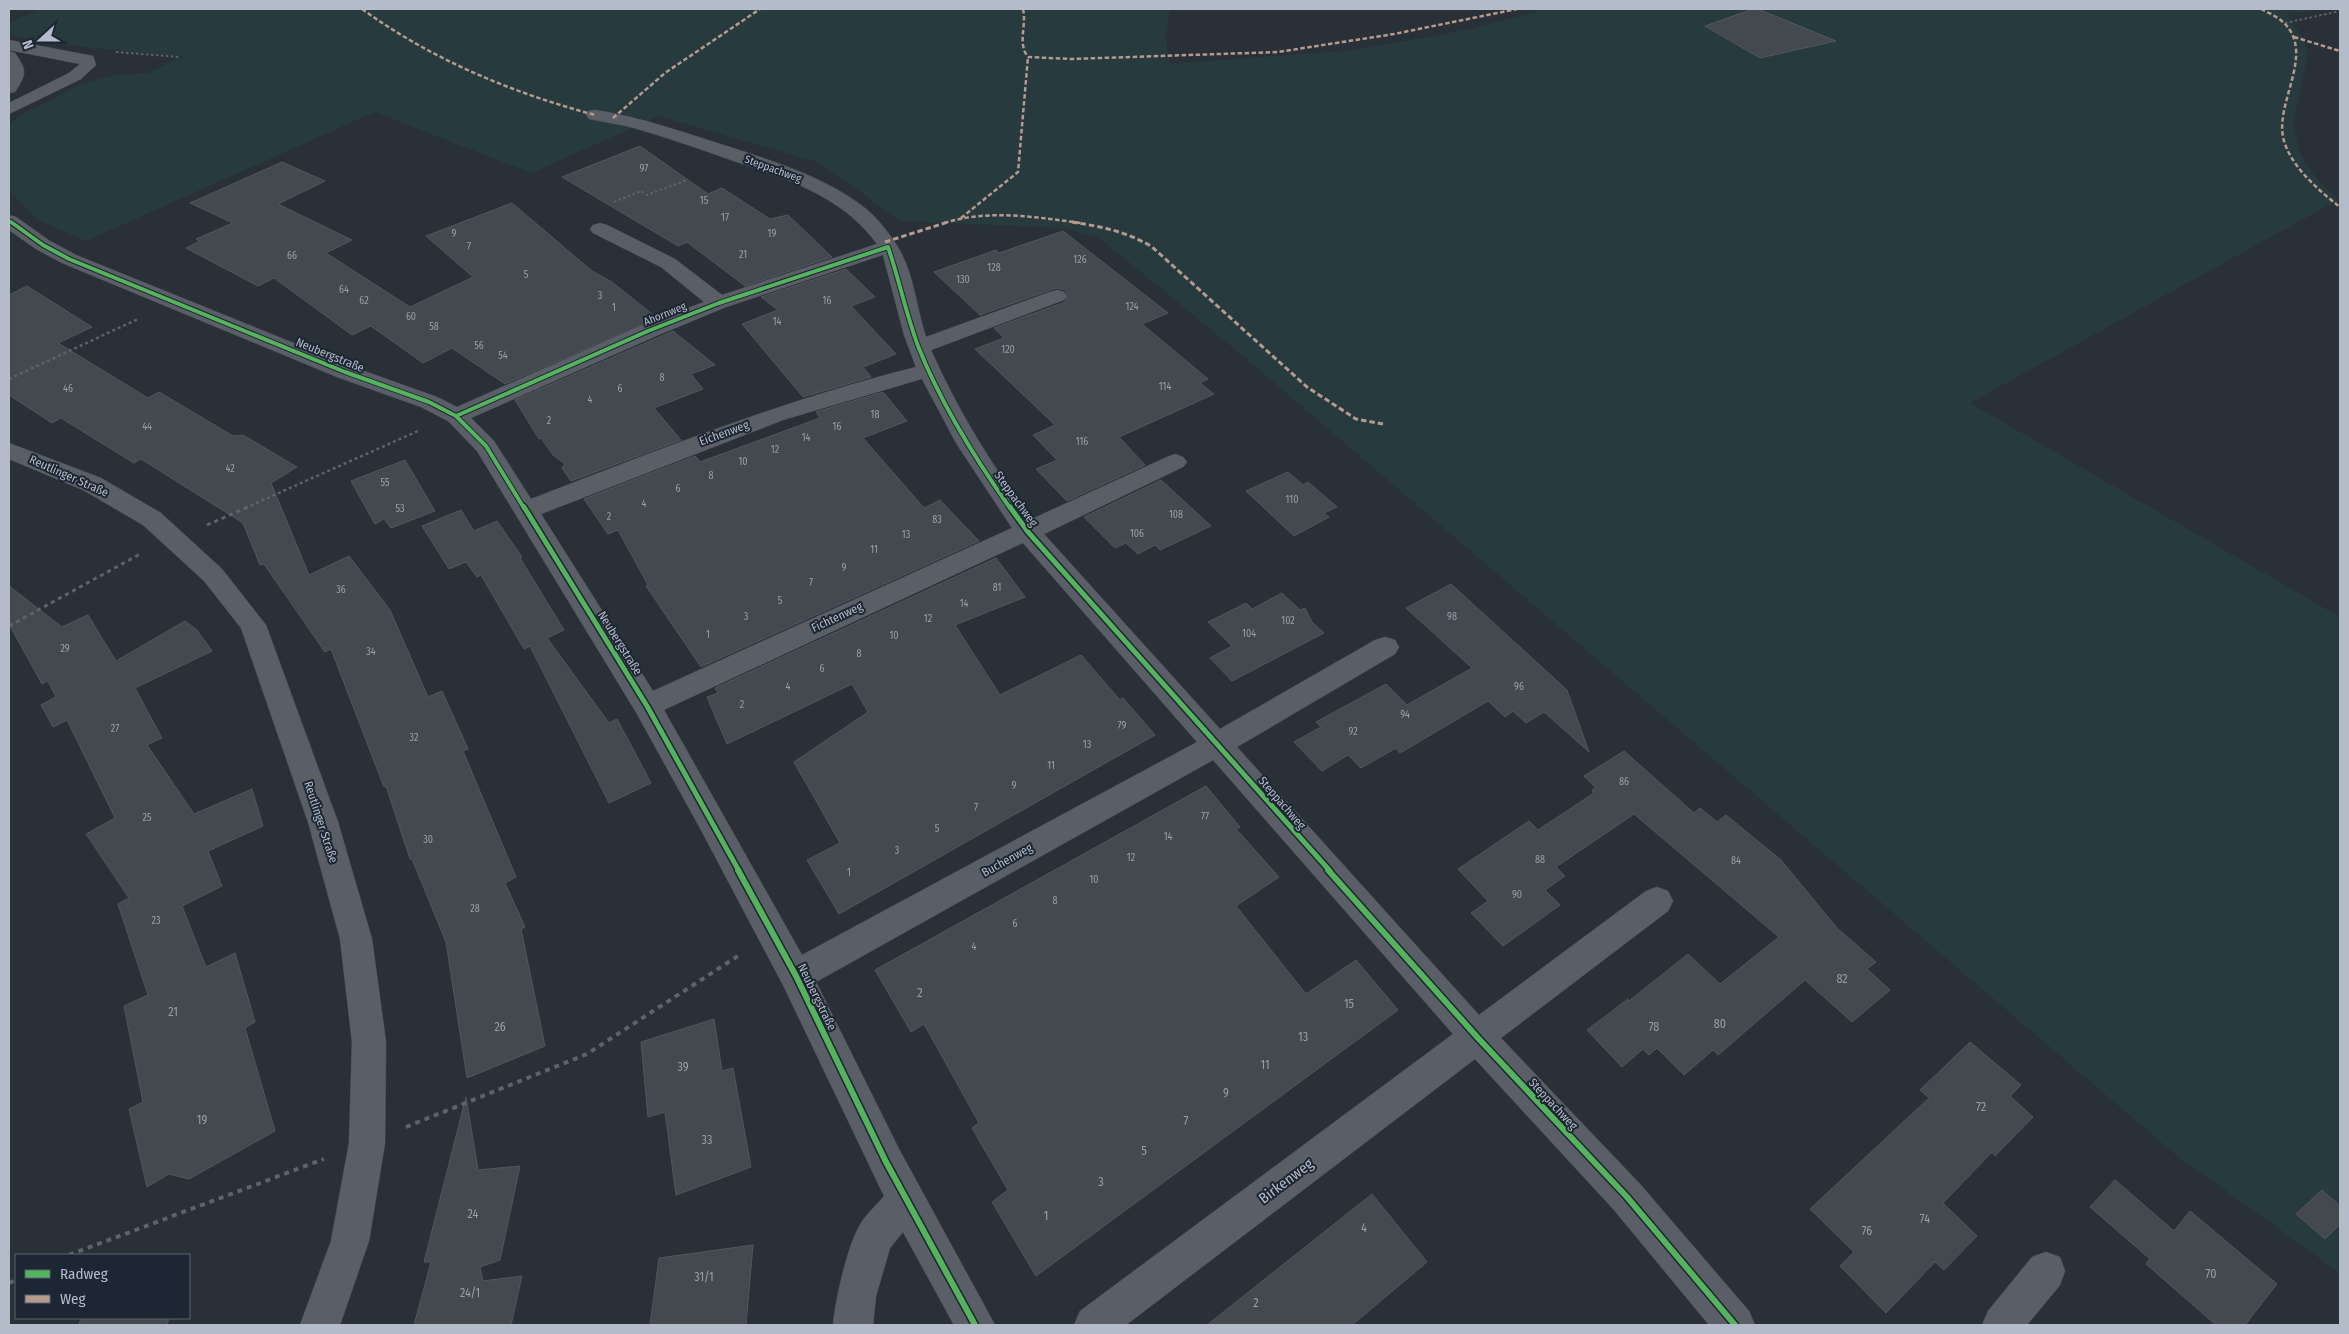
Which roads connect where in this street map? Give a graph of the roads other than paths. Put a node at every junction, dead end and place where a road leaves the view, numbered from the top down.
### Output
1 (9, 45) edge
2 (9, 56) edge
3 (9, 88) edge
4 (9, 109) edge
5 (594, 115) dead end
6 (9, 221) edge
7 (600, 228) dead end
8 (888, 247) junction
9 (1057, 296) dead end
10 (719, 303) junction
11 (924, 359) junction
12 (455, 415) junction
13 (9, 450) edge
14 (1175, 462) dead end
15 (526, 511) junction
16 (1028, 532) junction
17 (1385, 646) dead end
18 (647, 706) junction
19 (1218, 744) junction
20 (1657, 901) dead end
21 (796, 976) junction
22 (1478, 1038) junction
23 (907, 1198) junction
24 (2046, 1271) dead end
25 (320, 1325) edge
26 (853, 1325) edge
27 (975, 1325) edge
28 (1094, 1325) edge
29 (1735, 1325) edge
30 (2002, 1325) edge

1 - 4 street
2 - 3 street
5 - 8 street, Steppachweg
6 - 12 street, Neubergstraße
7 - 10 street
8 - 10 street, Ahornweg
8 - 11 street, Steppachweg
9 - 11 street
10 - 12 street, Ahornweg
11 - 15 street, Eichenweg
11 - 16 street, Steppachweg
12 - 15 street, Neubergstraße
13 - 25 street, Reutlinger Straße
14 - 16 street, Steppachweg
15 - 18 street, Neubergstraße
16 - 18 street, Fichtenweg
16 - 19 street, Steppachweg
17 - 19 street
18 - 21 street, Neubergstraße
19 - 21 street, Buchenweg
19 - 22 street, Steppachweg
20 - 22 street
21 - 23 street, Neubergstraße
22 - 28 street, Birkenweg
22 - 29 street, Steppachweg
23 - 26 street
23 - 27 street, Neubergstraße
24 - 30 street

